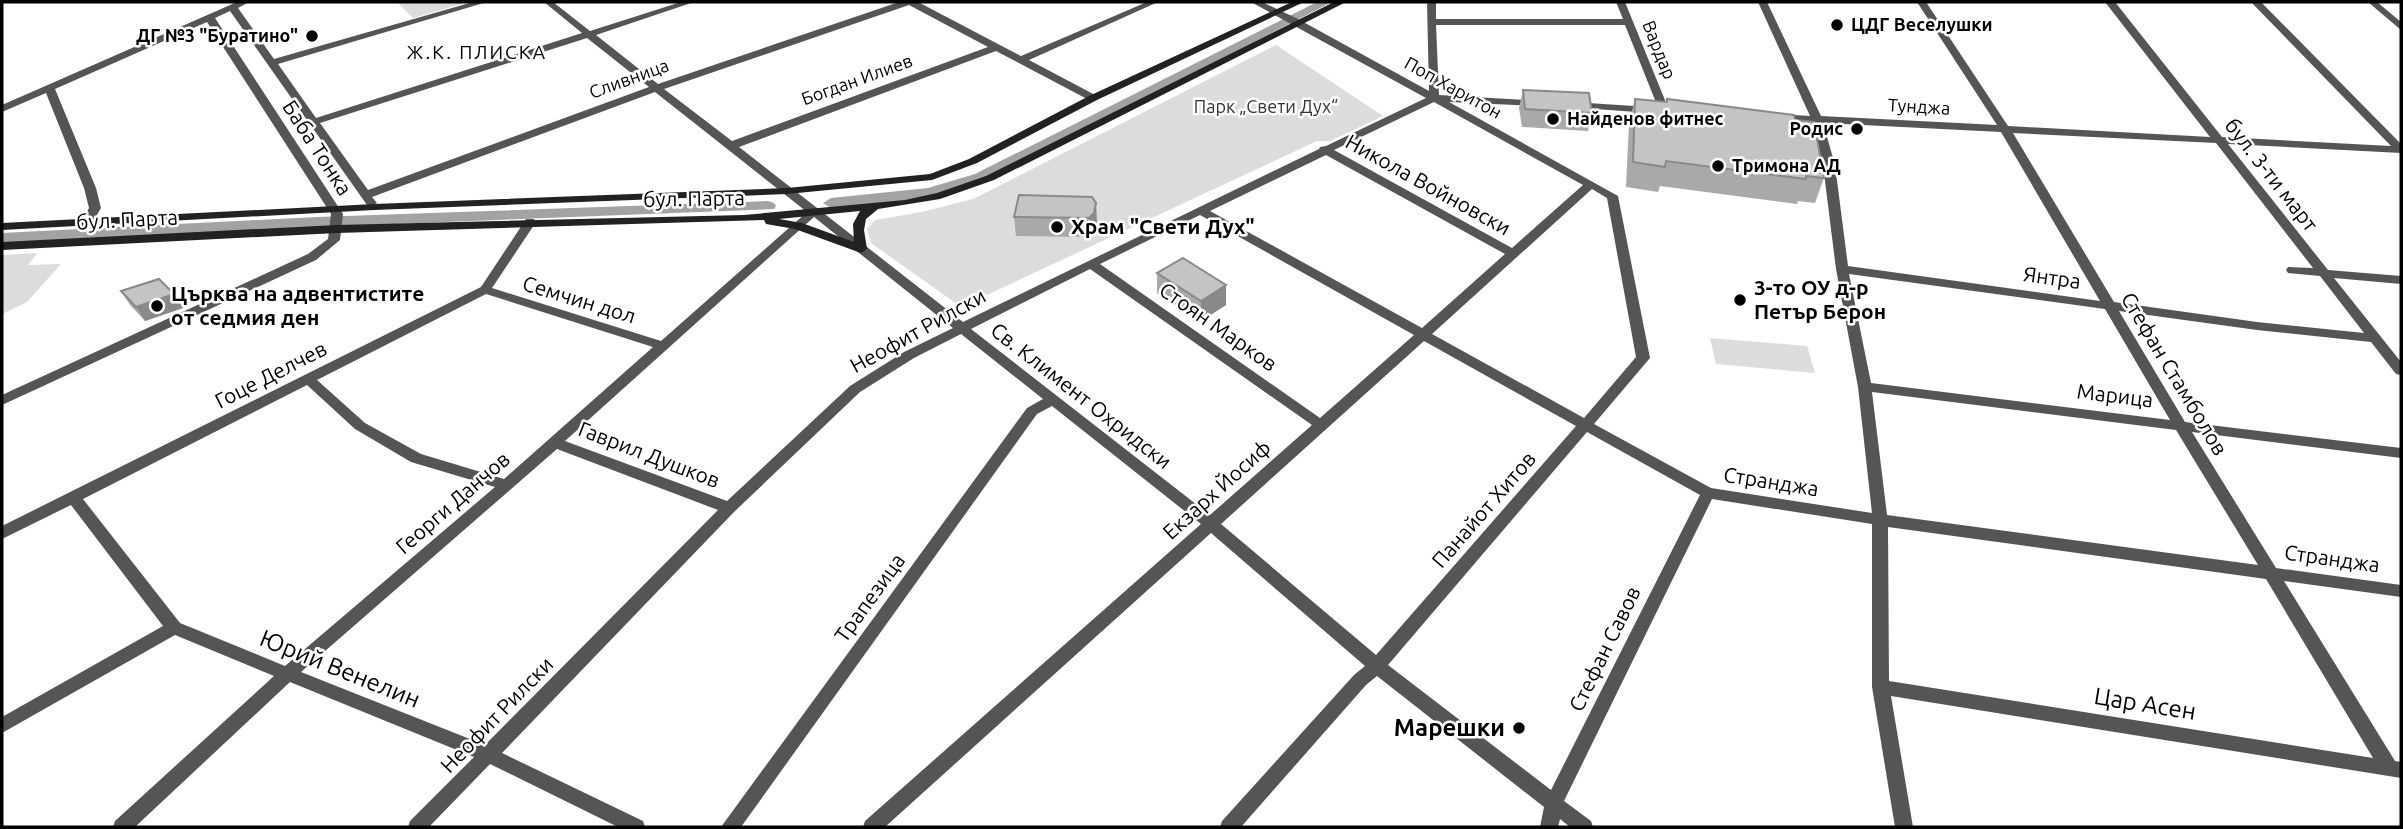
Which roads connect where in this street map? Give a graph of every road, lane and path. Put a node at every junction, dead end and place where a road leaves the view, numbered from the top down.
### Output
1 (244, 2) edge
2 (482, 2) edge
3 (548, 2) edge
4 (690, 2) edge
5 (909, 2) edge
6 (1154, 2) edge
7 (1255, 2) edge
8 (1299, 2) edge
9 (1341, 2) edge
10 (1430, 2) edge
11 (1621, 2) edge
12 (1762, 2) edge
13 (1922, 2) edge
14 (2110, 2) edge
15 (2256, 2) edge
16 (2372, 2) edge
17 (232, 7) junction
18 (209, 17) junction
19 (1288, 17) junction
20 (1431, 22) junction
21 (1629, 22) junction
22 (2401, 27) edge
23 (589, 34) junction
24 (996, 47) junction
25 (1021, 60) junction
26 (271, 63) junction
27 (49, 88) junction
28 (656, 88) junction
29 (1434, 98) junction
30 (1093, 99) junction
31 (2, 109) edge
32 (1664, 110) junction
33 (1678, 111) edge
34 (1762, 116) edge
35 (1817, 119) junction
36 (313, 122) junction
37 (2005, 129) junction
38 (2219, 140) junction
39 (730, 146) junction
40 (1324, 149) junction
41 (2401, 150) edge
42 (1591, 184) junction
43 (787, 191) junction
44 (366, 195) junction
45 (876, 206) junction
46 (374, 207) junction
47 (1201, 211) junction
48 (813, 212) junction
49 (336, 219) junction
50 (744, 219) junction
51 (87, 222) junction
52 (530, 222) junction
53 (798, 226) junction
54 (2, 227) edge
55 (2, 246) edge
56 (861, 249) junction
57 (1513, 254) junction
58 (1091, 264) junction
59 (1842, 269) junction
60 (2292, 270) dead end
61 (2324, 273) junction
62 (2401, 280) edge
63 (485, 290) junction
64 (2108, 304) junction
65 (961, 330) junction
66 (1422, 335) junction
67 (2375, 338) junction
68 (663, 346) junction
69 (2401, 371) edge
70 (309, 380) junction
71 (1865, 387) junction
72 (4, 396) edge
73 (1051, 400) junction
74 (1321, 425) junction
75 (1586, 425) junction
76 (2181, 426) junction
77 (554, 442) junction
78 (2401, 453) edge
79 (507, 485) junction
80 (1708, 493) junction
81 (73, 497) junction
82 (729, 508) junction
83 (1880, 520) junction
84 (1211, 524) junction
85 (2, 533) edge
86 (2269, 571) junction
87 (2401, 590) edge
88 (174, 628) junction
89 (1377, 666) junction
90 (286, 675) junction
91 (1881, 687) junction
92 (2, 726) edge
93 (489, 755) junction
94 (2396, 770) edge
95 (1555, 803) junction
96 (122, 827) edge
97 (417, 827) edge
98 (636, 827) edge
99 (730, 827) edge
100 (872, 827) edge
101 (1229, 827) edge
102 (1549, 827) edge
103 (1584, 827) edge
104 (1904, 827) edge

1 - 17 street
2 - 26 street
3 - 23 street, Св. Климент Охридски
4 - 23 street
5 - 24 street
5 - 28 street, Сливница
6 - 25 street
7 - 19 street, Поп Харитон
8 - 19 main road, бул. Парта
9 - 19 main road, бул. Парта
10 - 20 street
11 - 21 street, Вардар
12 - 35 street
13 - 37 street, Стефан Стамболов
14 - 38 street, бул. 3-ти март
15 - 41 street
16 - 22 street
17 - 18 street
17 - 26 street, Баба Тонка
18 - 27 street
18 - 49 street, Баба Тонка
19 - 29 street, Поп Харитон
19 - 30 main road, бул. Парта
19 - 45 main road, бул. Парта
20 - 21 street
20 - 29 street
21 - 32 street, Вардар
23 - 28 street, Св. Климент Охридски
23 - 36 street
24 - 25 street
24 - 39 street, Богдан Илиев
25 - 30 street
26 - 36 street, Баба Тонка
27 - 31 street
27 - 51 street
28 - 39 street, Св. Климент Охридски
28 - 44 street, Сливница
29 - 32 street
29 - 40 street, Неофит Рилски
29 - 42 street, Поп Харитон
30 - 43 main road, бул. Парта
32 - 33 street
34 - 35 street, Тунджа
35 - 37 street, Тунджа
35 - 59 street
36 - 44 street, Баба Тонка
37 - 38 street, Тунджа
37 - 64 street, Стефан Стамболов
38 - 41 street, Тунджа
38 - 61 street, бул. 3-ти март
39 - 43 street, Св. Климент Охридски
40 - 47 street, Неофит Рилски
40 - 57 street, Никола Войновски
42 - 57 street, Екзарх Йосиф
42 - 75 street, Панайот Хитов
43 - 46 main road, бул. Парта
43 - 48 street, Св. Климент Охридски
44 - 46 street, Баба Тонка
45 - 48 main road, бул. Парта
45 - 56 main road
46 - 49 main road, бул. Парта
47 - 58 street, Неофит Рилски
47 - 66 street, Странджа
48 - 50 main road, бул. Парта
48 - 53 street, Георги Данчов
48 - 56 street, Св. Климент Охридски
49 - 51 main road, бул. Парта
49 - 52 main road, бул. Парта
49 - 55 main road, бул. Парта
49 - 72 street, Баба Тонка
50 - 52 main road, бул. Парта
50 - 53 main road
51 - 54 main road, бул. Парта
52 - 63 street, Гоце Делчев
53 - 56 main road
53 - 68 street, Георги Данчов
56 - 65 street, Св. Климент Охридски
57 - 66 street, Екзарх Йосиф
58 - 65 street, Неофит Рилски
58 - 74 street, Стоян Марков
59 - 64 street, Янтра
59 - 71 street
60 - 61 street
61 - 62 street
61 - 67 street, бул. 3-ти март
63 - 68 street, Семчин дол
63 - 70 street, Гоце Делчев
64 - 67 street, Янтра
64 - 76 street, Стефан Стамболов
65 - 73 street, Св. Климент Охридски
65 - 82 street, Неофит Рилски
66 - 74 street, Екзарх Йосиф
66 - 75 street, Странджа
67 - 69 street, бул. 3-ти март
68 - 77 street, Георги Данчов
70 - 79 street
70 - 81 street, Гоце Делчев
71 - 76 street, Марица
71 - 83 street
73 - 84 street, Св. Климент Охридски
73 - 99 street, Трапезица
74 - 84 street, Екзарх Йосиф
75 - 80 street, Странджа
75 - 89 street, Панайот Хитов
76 - 78 street, Марица
76 - 86 street, Стефан Стамболов
77 - 79 street, Георги Данчов
77 - 82 street, Гаврил Душков
79 - 90 street, Георги Данчов
80 - 83 street, Странджа
80 - 95 street, Стефан Савов
81 - 85 street, Гоце Делчев
81 - 88 street, Юрий Венелин
82 - 93 street, Неофит Рилски
83 - 86 street, Странджа
83 - 91 street
84 - 89 street, Св. Климент Охридски
84 - 100 street, Екзарх Йосиф
86 - 87 street, Странджа
86 - 94 street, Стефан Стамболов
88 - 90 street, Юрий Венелин
88 - 92 street
89 - 95 street, Св. Климент Охридски
89 - 101 street, Панайот Хитов
90 - 93 street, Юрий Венелин
90 - 96 street, Георги Данчов
91 - 94 street, Цар Асен
91 - 104 street
93 - 97 street, Неофит Рилски
93 - 98 street, Юрий Венелин
95 - 102 street, Стефан Савов
95 - 103 street, Св. Климент Охридски

